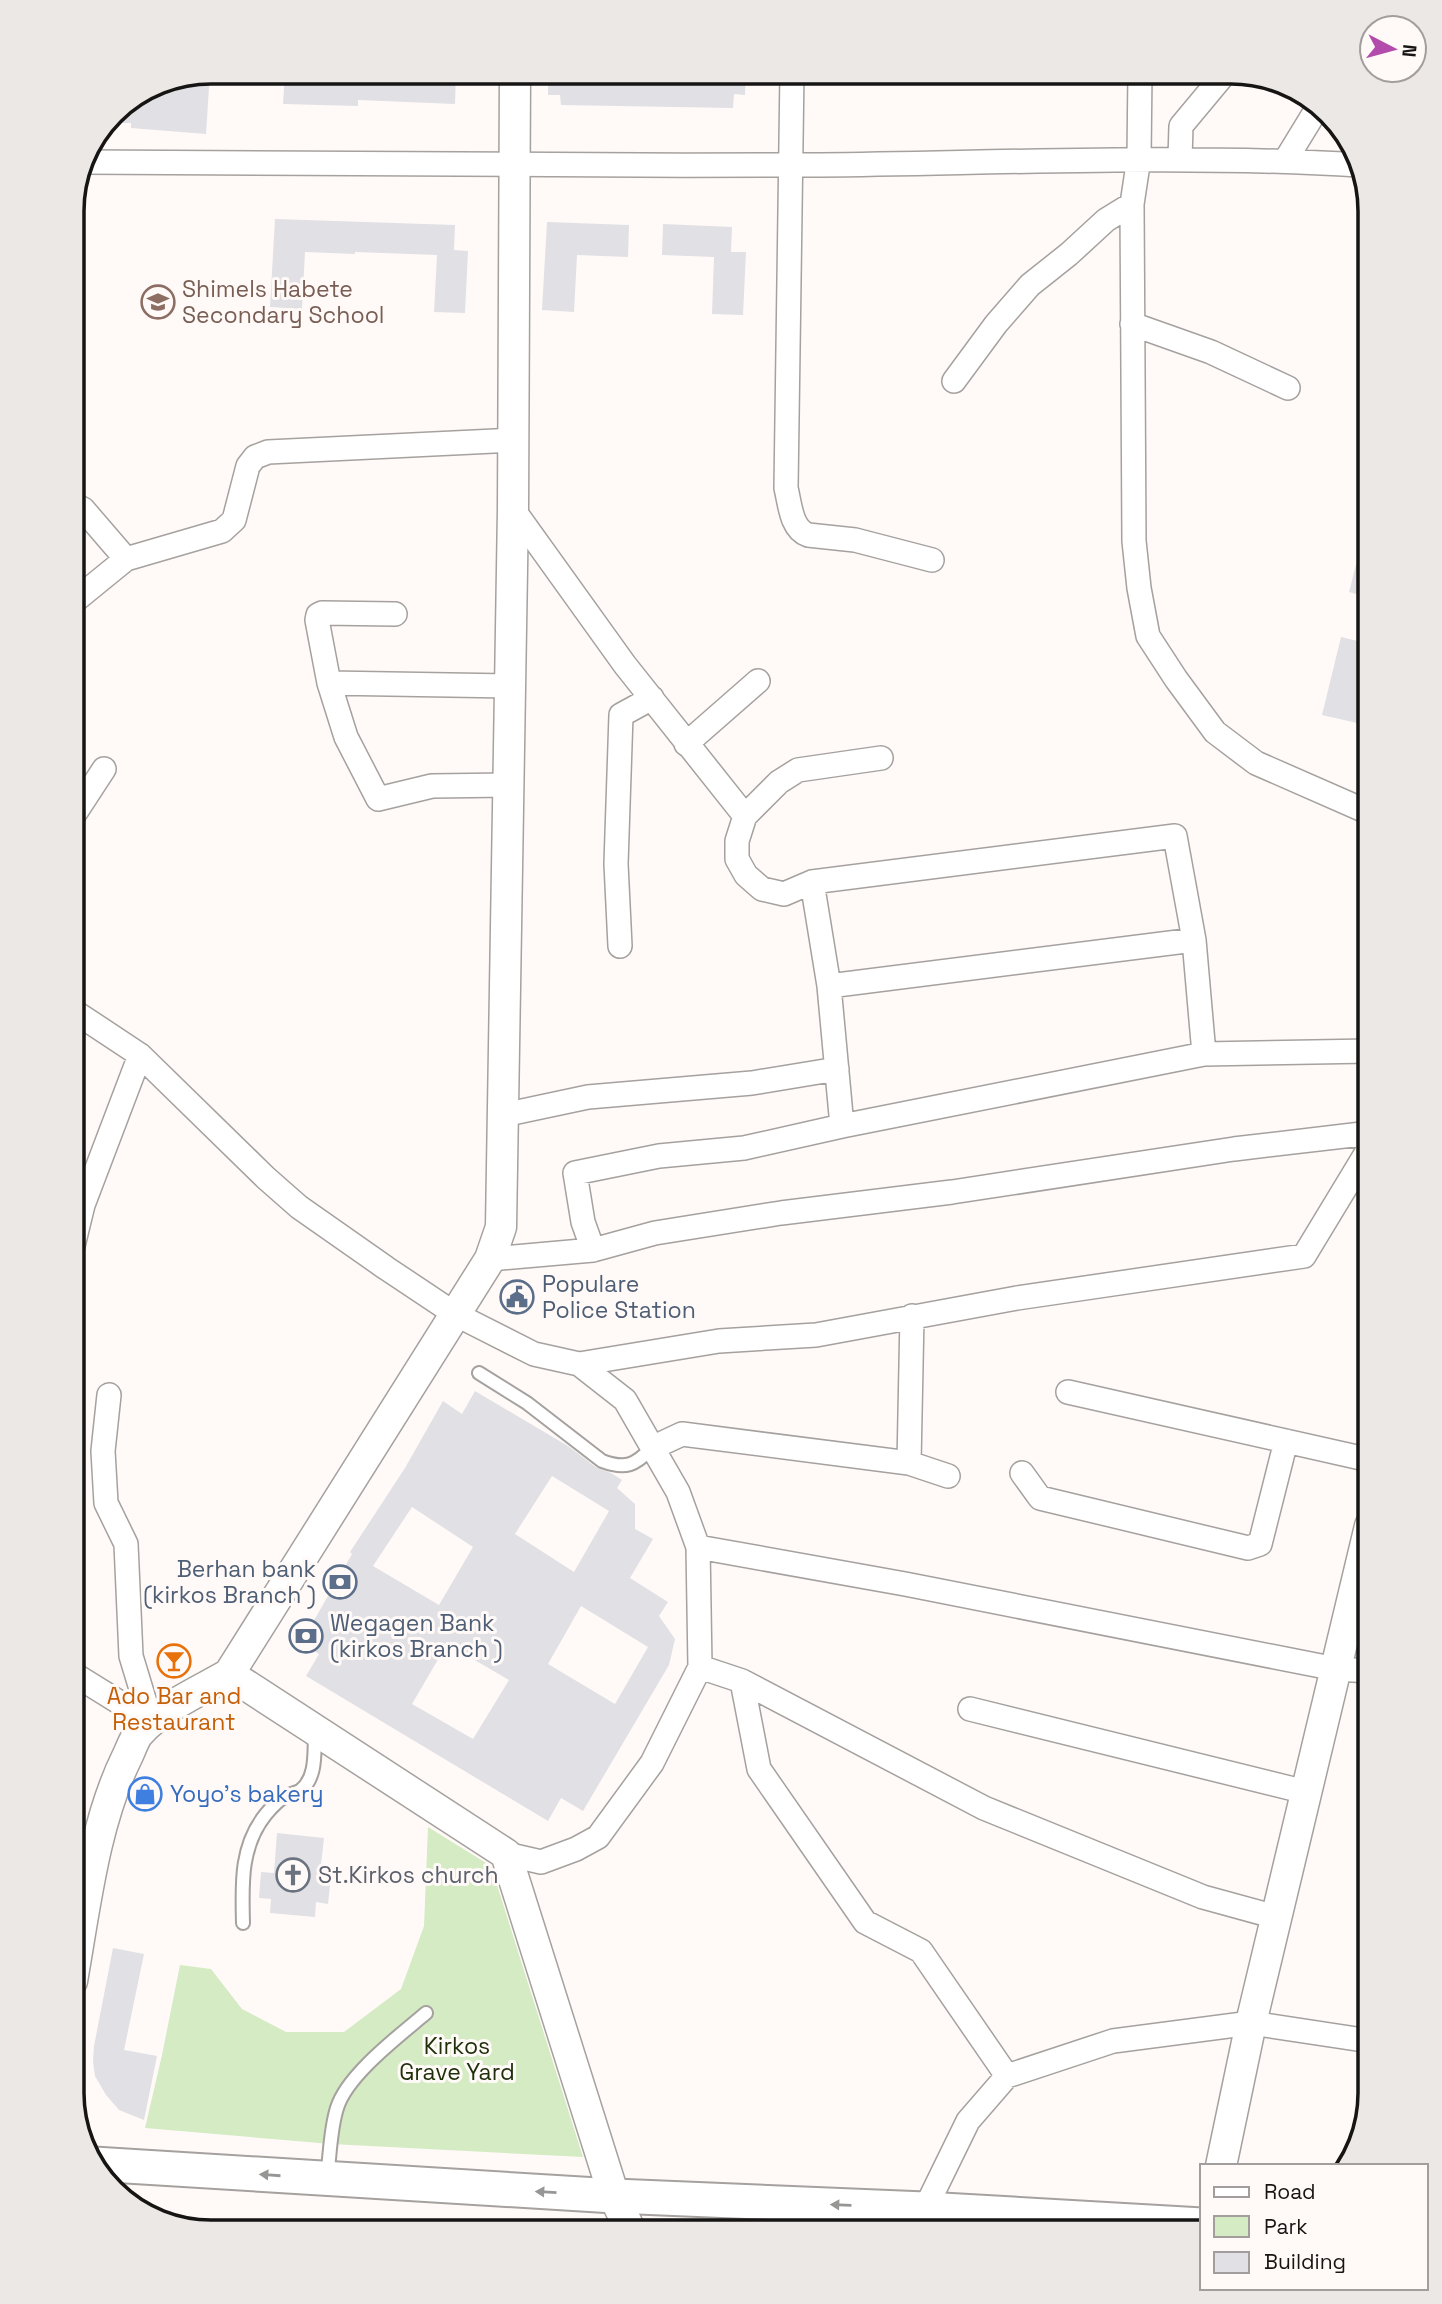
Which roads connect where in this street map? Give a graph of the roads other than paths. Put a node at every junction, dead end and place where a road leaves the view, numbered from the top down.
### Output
1 (515, 84) edge
2 (792, 84) edge
3 (1140, 84) edge
4 (1216, 84) edge
5 (1313, 115) edge
6 (1139, 158) junction
7 (1180, 159) junction
8 (1285, 161) junction
9 (94, 162) edge
10 (791, 164) junction
11 (1349, 165) edge
12 (514, 166) junction
13 (1132, 204) junction
14 (1132, 324) junction
15 (954, 381) dead end
16 (1288, 388) dead end
17 (513, 440) junction
18 (513, 509) junction
19 (84, 510) edge
20 (126, 559) junction
21 (932, 560) dead end
22 (84, 593) edge
23 (395, 614) dead end
24 (758, 681) dead end
25 (329, 683) junction
26 (510, 686) junction
27 (652, 698) junction
28 (686, 744) junction
29 (881, 758) dead end
30 (104, 769) dead end
31 (509, 785) junction
32 (84, 800) edge
33 (1358, 808) edge
34 (745, 816) junction
35 (811, 881) junction
36 (1194, 940) junction
37 (620, 946) dead end
38 (829, 986) junction
39 (84, 1018) edge
40 (1358, 1051) edge
41 (1205, 1054) junction
42 (140, 1055) junction
43 (837, 1069) junction
44 (503, 1115) junction
45 (842, 1126) junction
46 (1358, 1134) edge
47 (1358, 1167) edge
48 (84, 1180) edge
49 (593, 1250) junction
50 (490, 1259) junction
51 (455, 1314) junction
52 (912, 1316) junction
53 (579, 1364) junction
54 (479, 1373) dead end
55 (1068, 1392) dead end
56 (109, 1395) dead end
57 (1286, 1441) junction
58 (652, 1448) junction
59 (1358, 1457) edge
60 (909, 1463) junction
61 (1022, 1473) dead end
62 (948, 1476) dead end
63 (698, 1547) junction
64 (1358, 1576) edge
65 (700, 1667) junction
66 (1336, 1669) junction
67 (1358, 1670) edge
68 (229, 1674) junction
69 (84, 1680) edge
70 (742, 1681) junction
71 (970, 1709) dead end
72 (151, 1722) junction
73 (316, 1730) junction
74 (1306, 1792) junction
75 (506, 1854) junction
76 (84, 1888) edge
77 (1276, 1917) junction
78 (243, 1923) dead end
79 (426, 2013) dead end
80 (1251, 2024) junction
81 (1358, 2039) edge
82 (1007, 2077) junction
83 (1221, 2164) edge
84 (106, 2165) edge
85 (327, 2179) junction
86 (614, 2196) junction
87 (925, 2209) junction
88 (625, 2220) edge
89 (1115, 2220) edge

1 - 12 street
2 - 10 street
3 - 6 street
4 - 7 street
5 - 8 street
6 - 7 street
6 - 10 street
6 - 13 street
7 - 8 street
8 - 11 street
9 - 12 street
10 - 12 street
10 - 21 street
12 - 17 street
13 - 14 street
13 - 15 street
14 - 16 street
14 - 33 street
17 - 18 street
17 - 20 street
18 - 26 street
18 - 27 street
19 - 20 street
20 - 22 street
23 - 25 street
24 - 28 street
25 - 26 street
25 - 31 street
26 - 31 street
27 - 28 street
27 - 37 street
28 - 34 street
29 - 34 street
30 - 32 street
31 - 44 street
34 - 35 street
35 - 36 street
35 - 38 street
36 - 38 street
36 - 41 street
38 - 43 street
39 - 42 street
40 - 41 street
41 - 45 street
42 - 48 street
42 - 51 street
43 - 44 street
43 - 45 street
44 - 50 street
45 - 49 street
46 - 49 street
47 - 52 street
49 - 50 street
50 - 51 street
51 - 53 street
51 - 68 street
52 - 53 street
52 - 60 street
53 - 58 street
54 - 58 lane
55 - 57 street
56 - 72 street
57 - 59 street
57 - 61 street
58 - 60 street
58 - 63 street
60 - 62 street
63 - 65 street
63 - 66 street
64 - 66 street
65 - 70 street
65 - 75 street
66 - 67 street
66 - 74 street
68 - 72 street
68 - 73 street
69 - 72 street
70 - 77 street
70 - 82 street
71 - 74 street
72 - 76 street
73 - 75 street
73 - 78 lane
74 - 77 street
75 - 86 street
77 - 80 street
79 - 85 lane
80 - 81 street
80 - 82 street
80 - 83 street
82 - 87 street
85 -> 84 main road
86 -> 85 main road
87 -> 86 main road
86 - 88 street
87 - 89 main road

